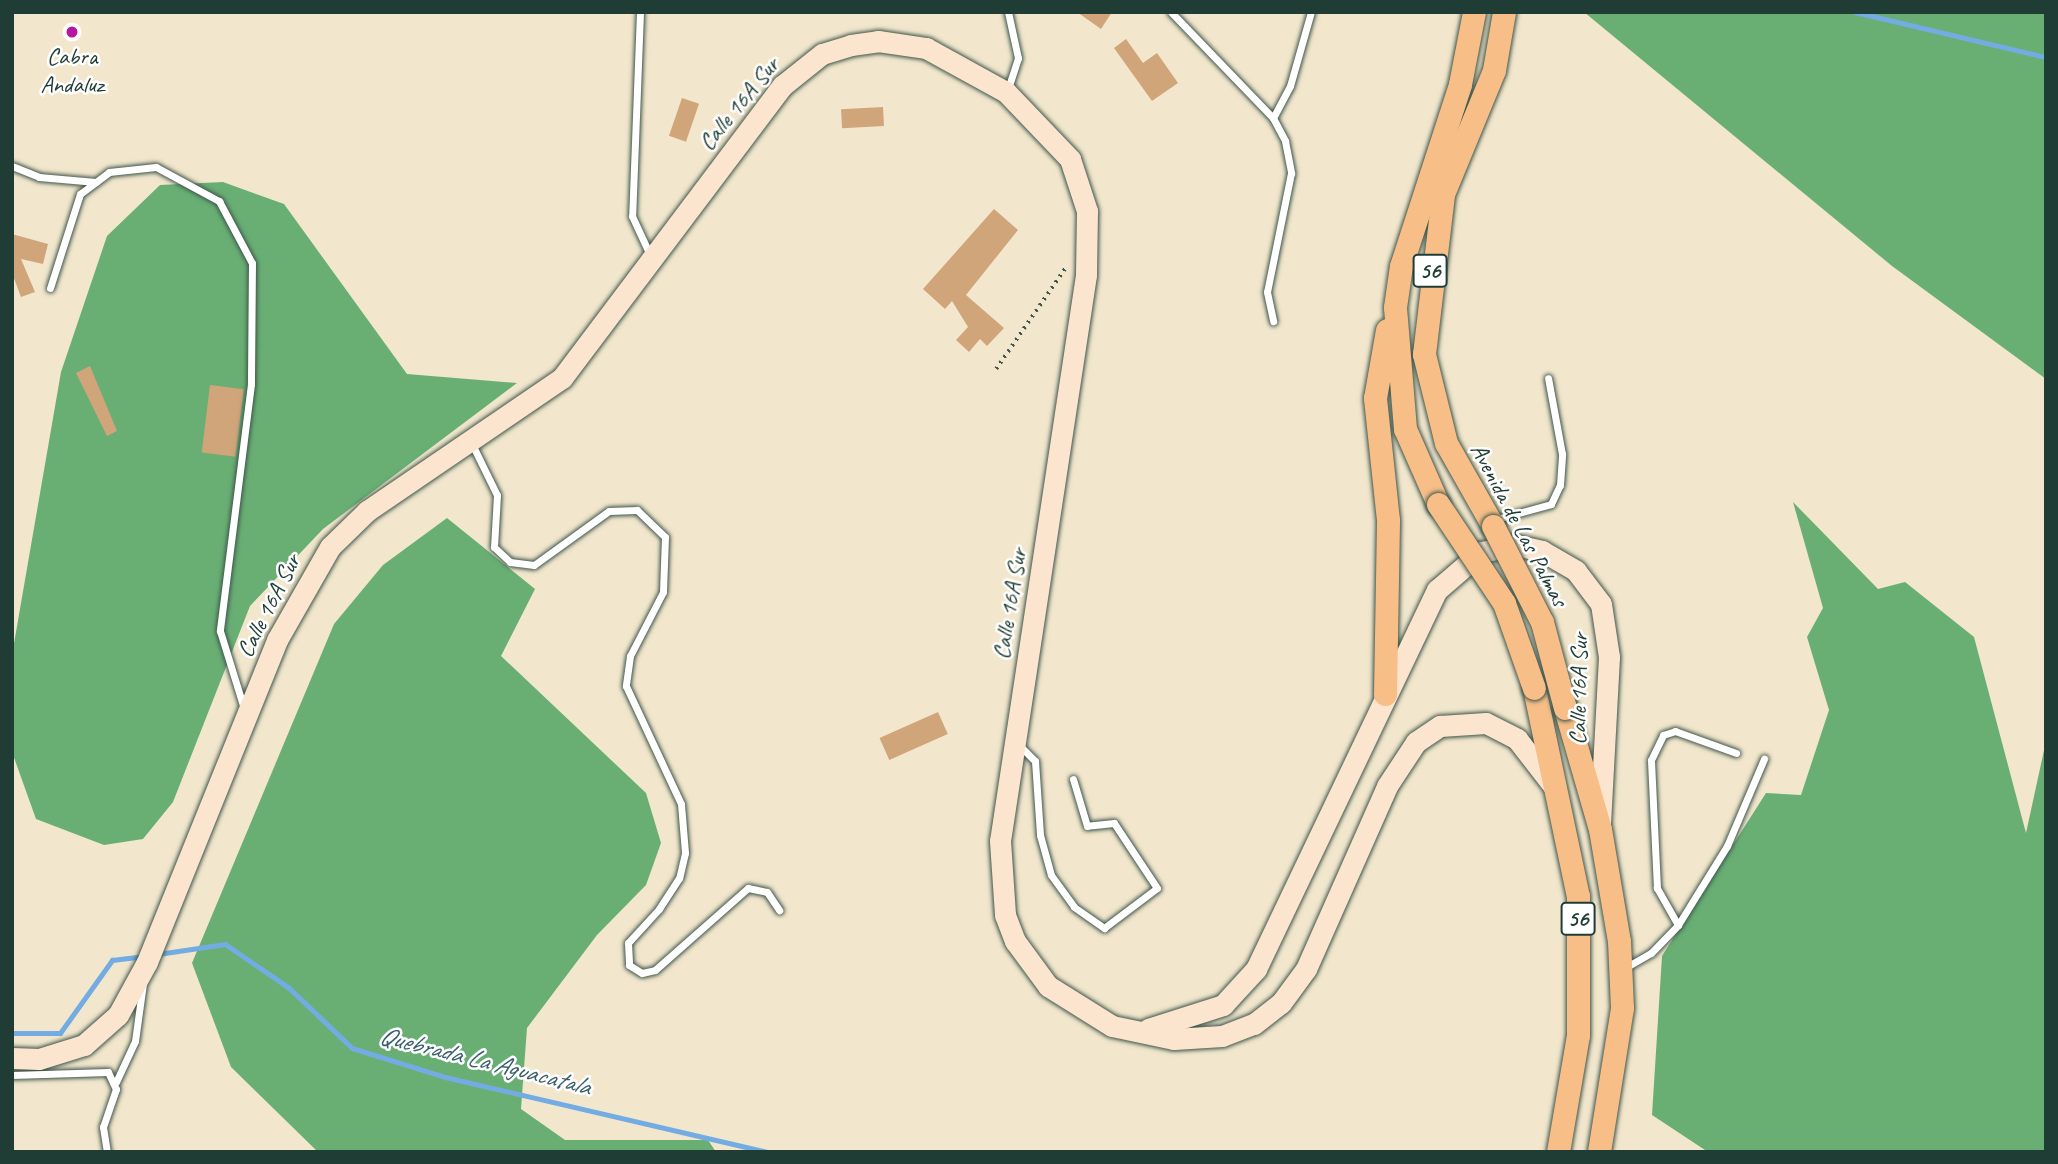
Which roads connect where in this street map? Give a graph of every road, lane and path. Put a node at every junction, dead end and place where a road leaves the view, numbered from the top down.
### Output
1 (640, 12) edge
2 (1008, 12) edge
3 (1171, 12) edge
4 (1311, 12) edge
5 (1474, 12) edge
6 (1504, 12) edge
7 (1006, 92) junction
8 (1273, 118) junction
9 (12, 166) edge
10 (96, 182) junction
11 (1090, 243) junction
12 (656, 261) junction
13 (50, 288) dead end
14 (1395, 307) junction
15 (1273, 321) dead end
16 (996, 369) dead end
17 (1548, 378) dead end
18 (471, 442) junction
19 (1491, 523) junction
20 (1385, 694) junction
21 (247, 715) junction
22 (1016, 744) junction
23 (1736, 753) dead end
24 (1764, 759) dead end
25 (1073, 779) dead end
26 (1556, 790) junction
27 (1600, 829) junction
28 (779, 910) dead end
29 (1678, 925) junction
30 (145, 967) junction
31 (1621, 970) junction
32 (1132, 1031) junction
33 (12, 1058) edge
34 (12, 1075) edge
35 (116, 1082) junction
36 (107, 1152) edge
37 (1558, 1152) edge
38 (1599, 1152) edge

1 - 12 lane
2 - 7 lane
3 - 8 lane
4 - 8 lane
5 - 14 main road, Avenida de Las Palmas / 56
6 - 19 main road, Avenida de Las Palmas / 56
7 - 11 main road, Calle 16A Sur
7 - 12 main road, Calle 16A Sur
8 - 15 lane
9 - 10 lane
10 - 13 lane
10 - 21 lane
11 - 16 path
11 - 22 main road, Calle 16A Sur
12 - 18 main road, Calle 16A Sur
14 - 20 main road
14 - 26 main road, Avenida de Las Palmas / 56, bridge
17 - 19 lane
18 - 21 main road, Calle 16A Sur
18 - 28 lane
19 - 27 main road, Avenida de Las Palmas / 56, bridge
20 - 27 main road, Calle 16A Sur
20 - 32 main road, Calle 16A Sur
21 - 30 main road, Calle 16A Sur
22 - 25 lane
22 - 32 main road, Calle 16A Sur
23 - 29 lane
24 - 29 lane
26 - 32 main road, Calle 16A Sur
26 - 37 main road, Avenida de Las Palmas / 56
27 - 31 main road, Avenida de Las Palmas / 56
29 - 31 lane
30 - 33 main road, Calle 16A Sur
30 - 35 lane
31 - 38 main road, Avenida de Las Palmas / 56
34 - 35 lane
35 - 36 lane

